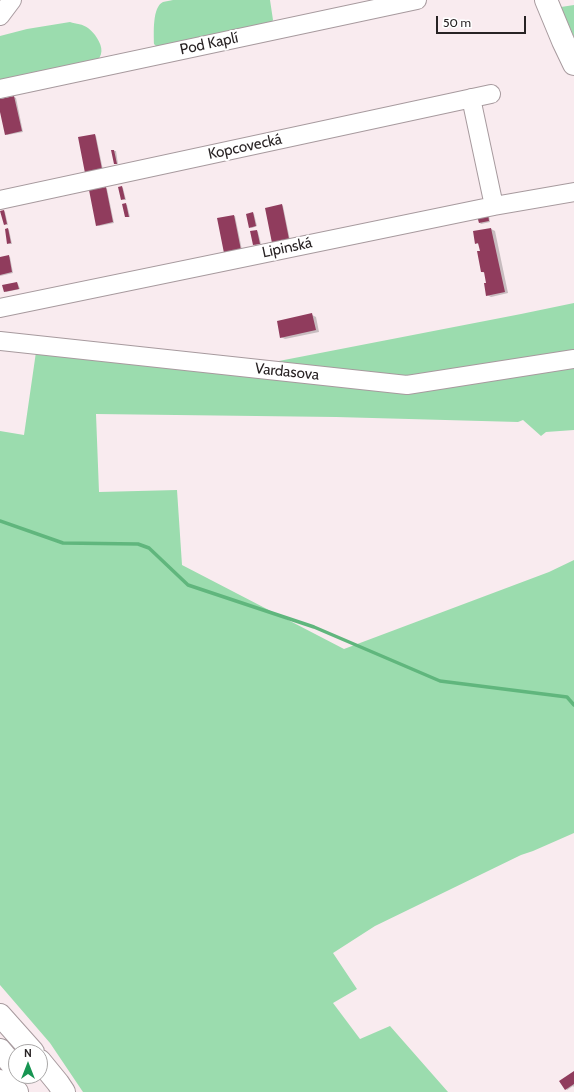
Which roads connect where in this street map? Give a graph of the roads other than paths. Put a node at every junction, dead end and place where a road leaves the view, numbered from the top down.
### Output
1 (12, 0) edge
2 (417, 0) edge
3 (546, 0) edge
4 (0, 16) edge
5 (574, 64) edge
6 (0, 89) edge
7 (491, 94) dead end
8 (471, 98) junction
9 (574, 192) edge
10 (0, 200) edge
11 (494, 206) junction
12 (0, 308) edge
13 (0, 341) edge
14 (574, 359) edge
15 (0, 1016) edge
16 (26, 1044) edge
17 (0, 1050) edge
18 (8, 1060) edge
19 (48, 1071) edge
20 (0, 1081) edge
21 (17, 1092) edge
22 (64, 1092) edge

1 - 4 street
2 - 6 street, Pod Kaplí
3 - 5 main road
7 - 8 street, Kopcovecká
8 - 10 street, Kopcovecká
8 - 11 street
9 - 11 street, Lipinská
11 - 12 street, Lipinská
13 - 14 street, Vardasova
15 - 16 main road
17 - 18 main road
19 - 22 main road
20 - 21 main road

